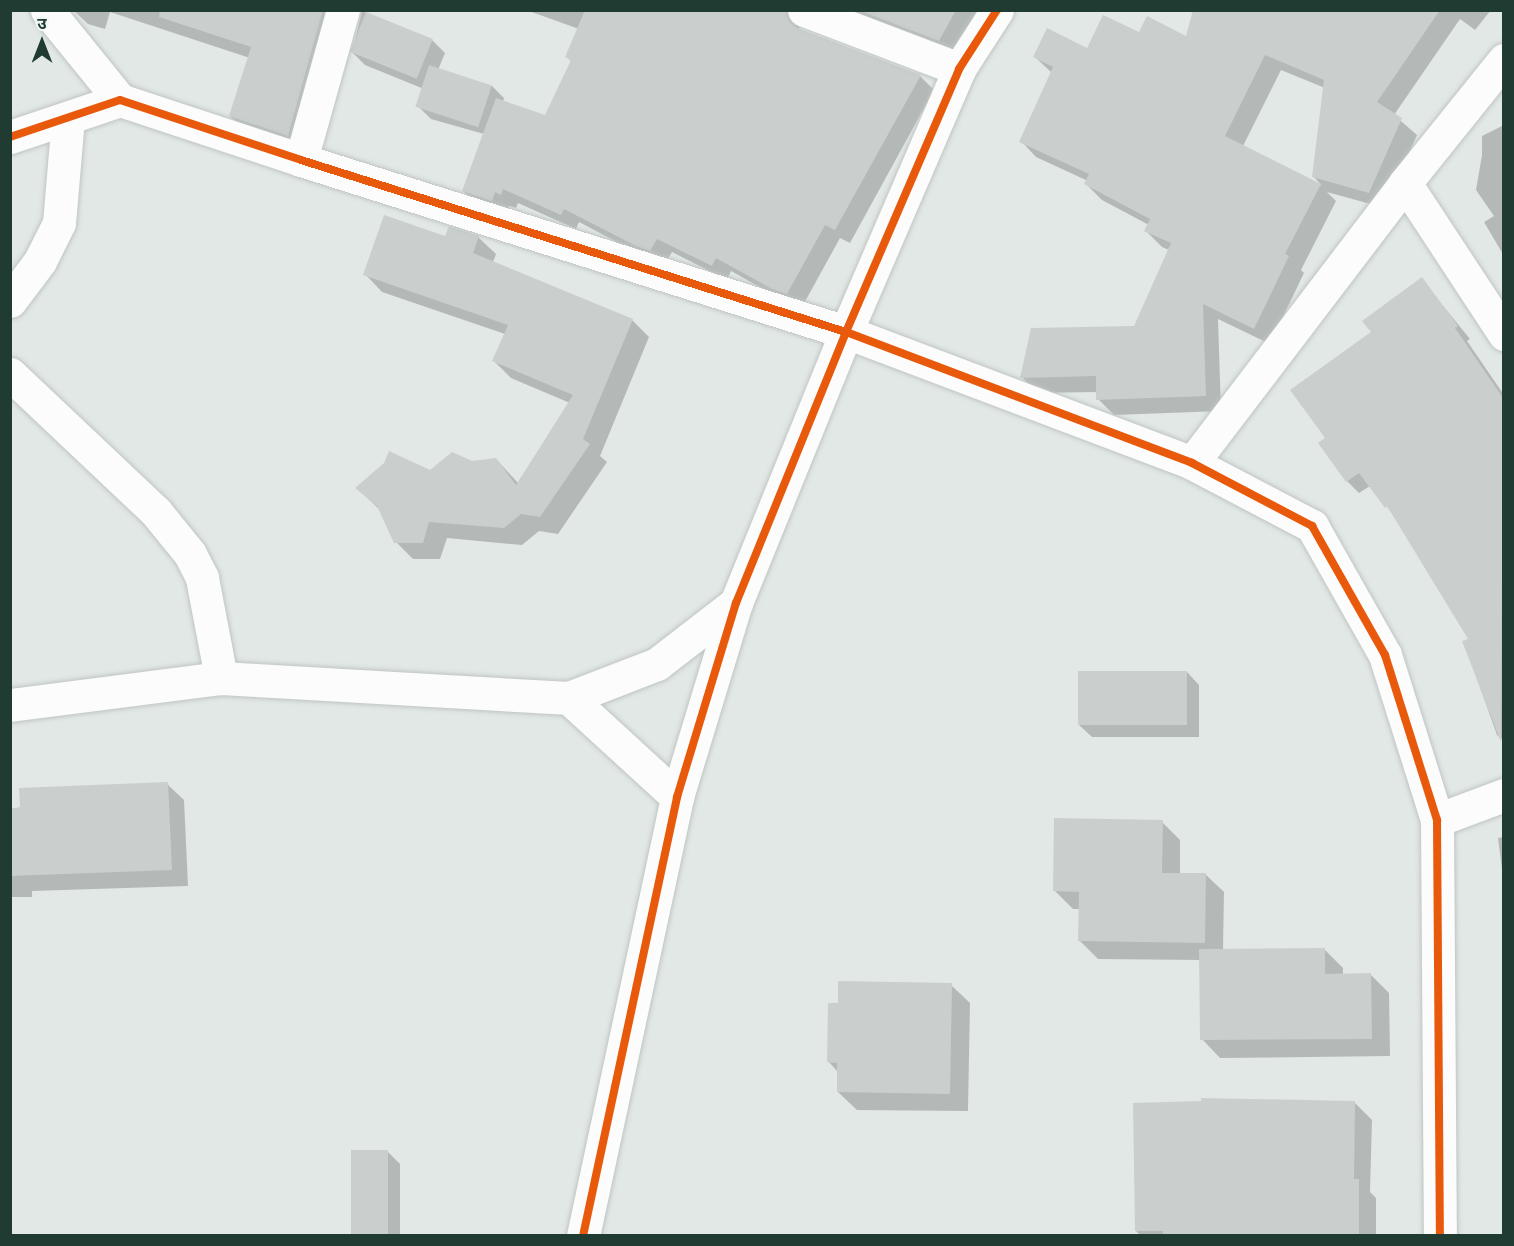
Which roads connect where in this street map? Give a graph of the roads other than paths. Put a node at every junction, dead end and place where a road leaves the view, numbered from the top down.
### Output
1 (47, 10) edge
2 (343, 10) edge
3 (804, 10) edge
4 (997, 10) edge
5 (1503, 60) edge
6 (959, 69) junction
7 (120, 100) junction
8 (68, 118) junction
9 (10, 137) edge
10 (301, 160) junction
11 (1405, 183) junction
12 (10, 301) edge
13 (846, 332) junction
14 (1503, 334) edge
15 (10, 374) edge
16 (1192, 463) junction
17 (736, 603) junction
18 (221, 678) junction
19 (569, 698) junction
20 (10, 705) edge
21 (1503, 795) edge
22 (677, 797) junction
23 (1437, 820) junction
24 (583, 1236) edge
25 (1440, 1236) edge

1 - 7 street
2 - 10 street
3 - 6 street
4 - 6 street
5 - 11 street
6 - 13 street
7 - 8 street
7 - 10 street
8 - 9 street
8 - 12 street
10 - 13 street
11 - 14 street
11 - 16 street
13 - 16 street
13 - 17 street
15 - 18 street
16 - 23 street
17 - 19 street
17 - 22 street
18 - 19 street
18 - 20 street
19 - 22 street
21 - 23 street
22 - 24 street
23 - 25 street

